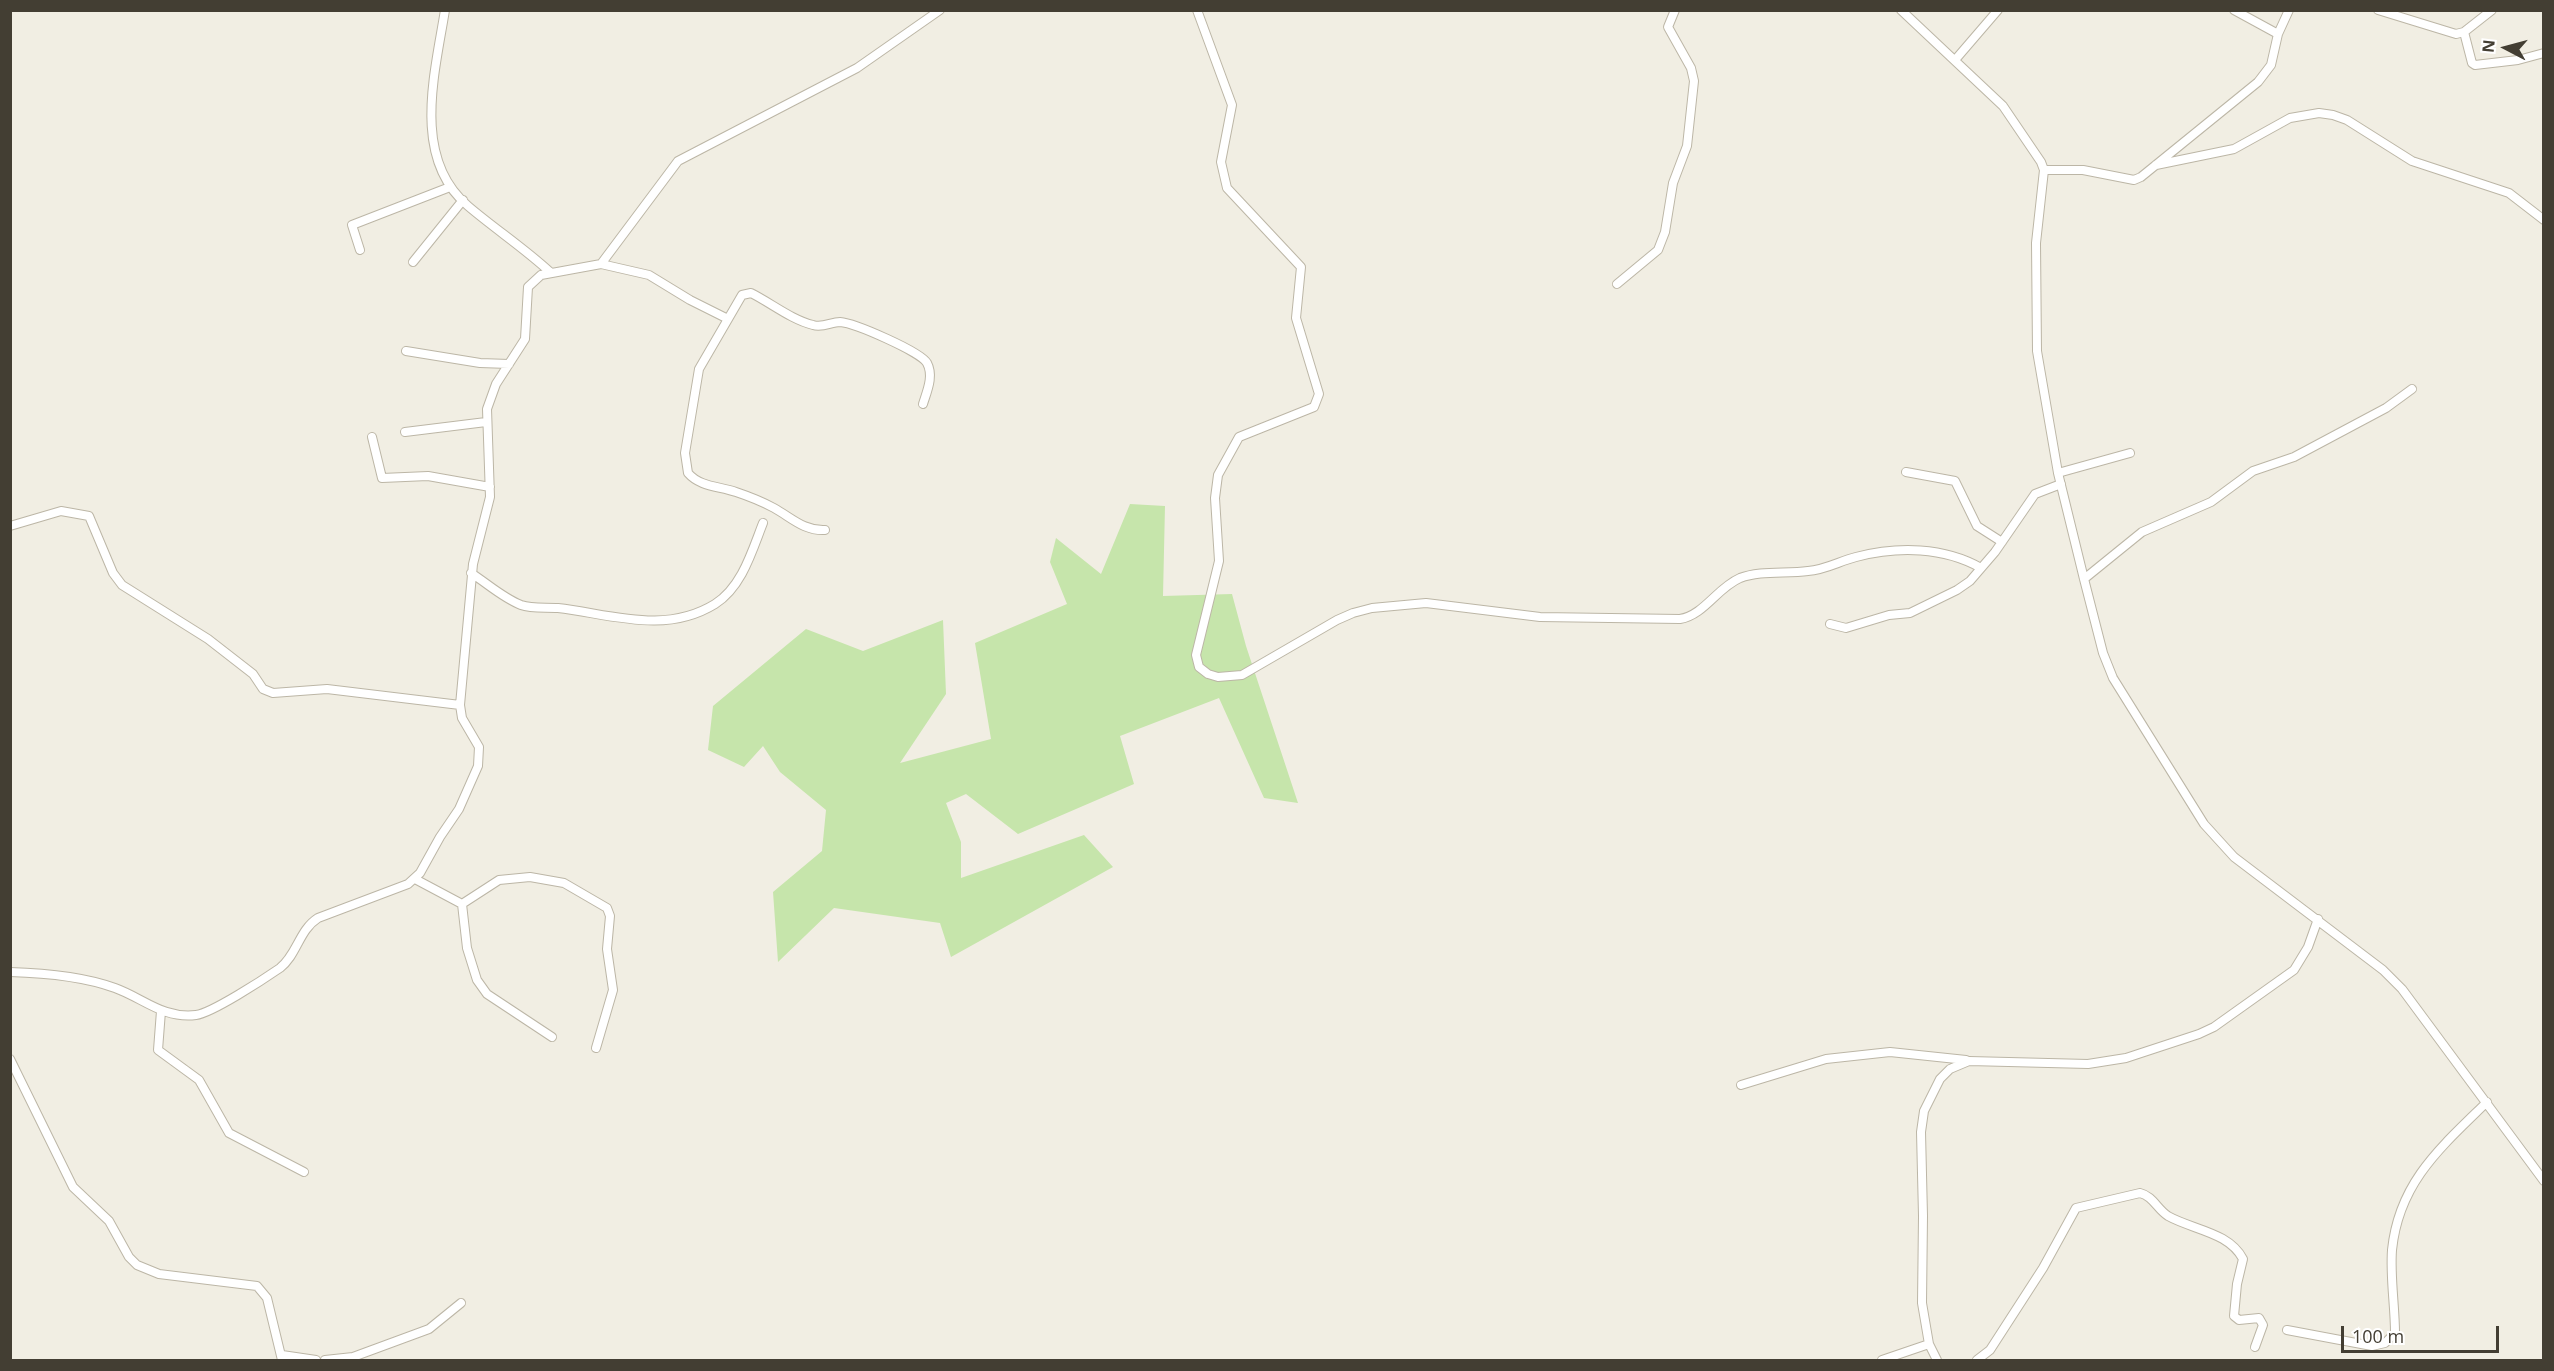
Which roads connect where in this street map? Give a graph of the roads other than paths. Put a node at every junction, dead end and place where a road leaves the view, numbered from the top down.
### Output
1 (445, 10) edge
2 (940, 10) edge
3 (1197, 10) edge
4 (1675, 10) edge
5 (1901, 10) edge
6 (1998, 10) edge
7 (2234, 10) edge
8 (2289, 10) edge
9 (2378, 10) edge
10 (2492, 10) edge
11 (2464, 32) junction
12 (2278, 34) junction
13 (2544, 53) edge
14 (1955, 60) junction
15 (2156, 165) junction
16 (2043, 170) junction
17 (450, 187) junction
18 (462, 200) junction
19 (2544, 220) edge
20 (360, 250) dead end
21 (413, 262) dead end
22 (601, 264) junction
23 (550, 272) junction
24 (1617, 284) dead end
25 (726, 318) junction
26 (406, 351) dead end
27 (509, 364) junction
28 (2412, 389) dead end
29 (923, 404) dead end
30 (486, 422) junction
31 (405, 432) dead end
32 (372, 436) dead end
33 (2130, 453) dead end
34 (1906, 472) dead end
35 (2058, 472) junction
36 (2061, 484) junction
37 (490, 487) junction
38 (763, 523) dead end
39 (10, 526) edge
40 (825, 530) dead end
41 (2002, 543) junction
42 (1981, 568) junction
43 (471, 573) junction
44 (2084, 579) junction
45 (1830, 624) dead end
46 (460, 705) junction
47 (415, 879) junction
48 (462, 904) junction
49 (2318, 919) junction
50 (10, 972) edge
51 (161, 1011) junction
52 (552, 1037) dead end
53 (596, 1048) dead end
54 (10, 1059) edge
55 (1969, 1061) junction
56 (1741, 1085) dead end
57 (2487, 1102) junction
58 (304, 1172) dead end
59 (2544, 1181) edge
60 (461, 1302) dead end
61 (2287, 1330) dead end
62 (1929, 1344) junction
63 (2255, 1347) dead end
64 (282, 1358) edge
65 (316, 1360) edge
66 (325, 1360) edge
67 (1882, 1360) edge
68 (1936, 1360) edge
69 (1977, 1360) edge

1 - 17 street
2 - 22 street
3 - 42 street
4 - 24 street
5 - 14 street
6 - 14 street
7 - 12 street
8 - 12 street
9 - 11 street
10 - 11 street
11 - 13 street
12 - 15 street
14 - 16 street
15 - 16 street
15 - 19 street
16 - 35 street
17 - 18 street
17 - 20 street
18 - 21 street
18 - 23 street
22 - 23 street
22 - 25 street
23 - 27 street
25 - 29 street
25 - 40 street
26 - 27 street
27 - 30 street
28 - 44 street
30 - 31 street
30 - 37 street
32 - 37 street
33 - 35 street
34 - 41 street
35 - 36 street
36 - 41 street
36 - 44 street
37 - 43 street
38 - 43 street
39 - 46 street
41 - 42 street
42 - 45 street
43 - 46 street
44 - 49 street
46 - 47 street
47 - 48 street
47 - 51 street
48 - 52 street
48 - 53 street
49 - 55 street
49 - 57 street
50 - 51 street
51 - 58 street
54 - 64 street
55 - 56 street
55 - 62 street
57 - 59 street
57 - 61 street
60 - 66 street
62 - 67 street
62 - 68 street
63 - 69 street
64 - 65 street

